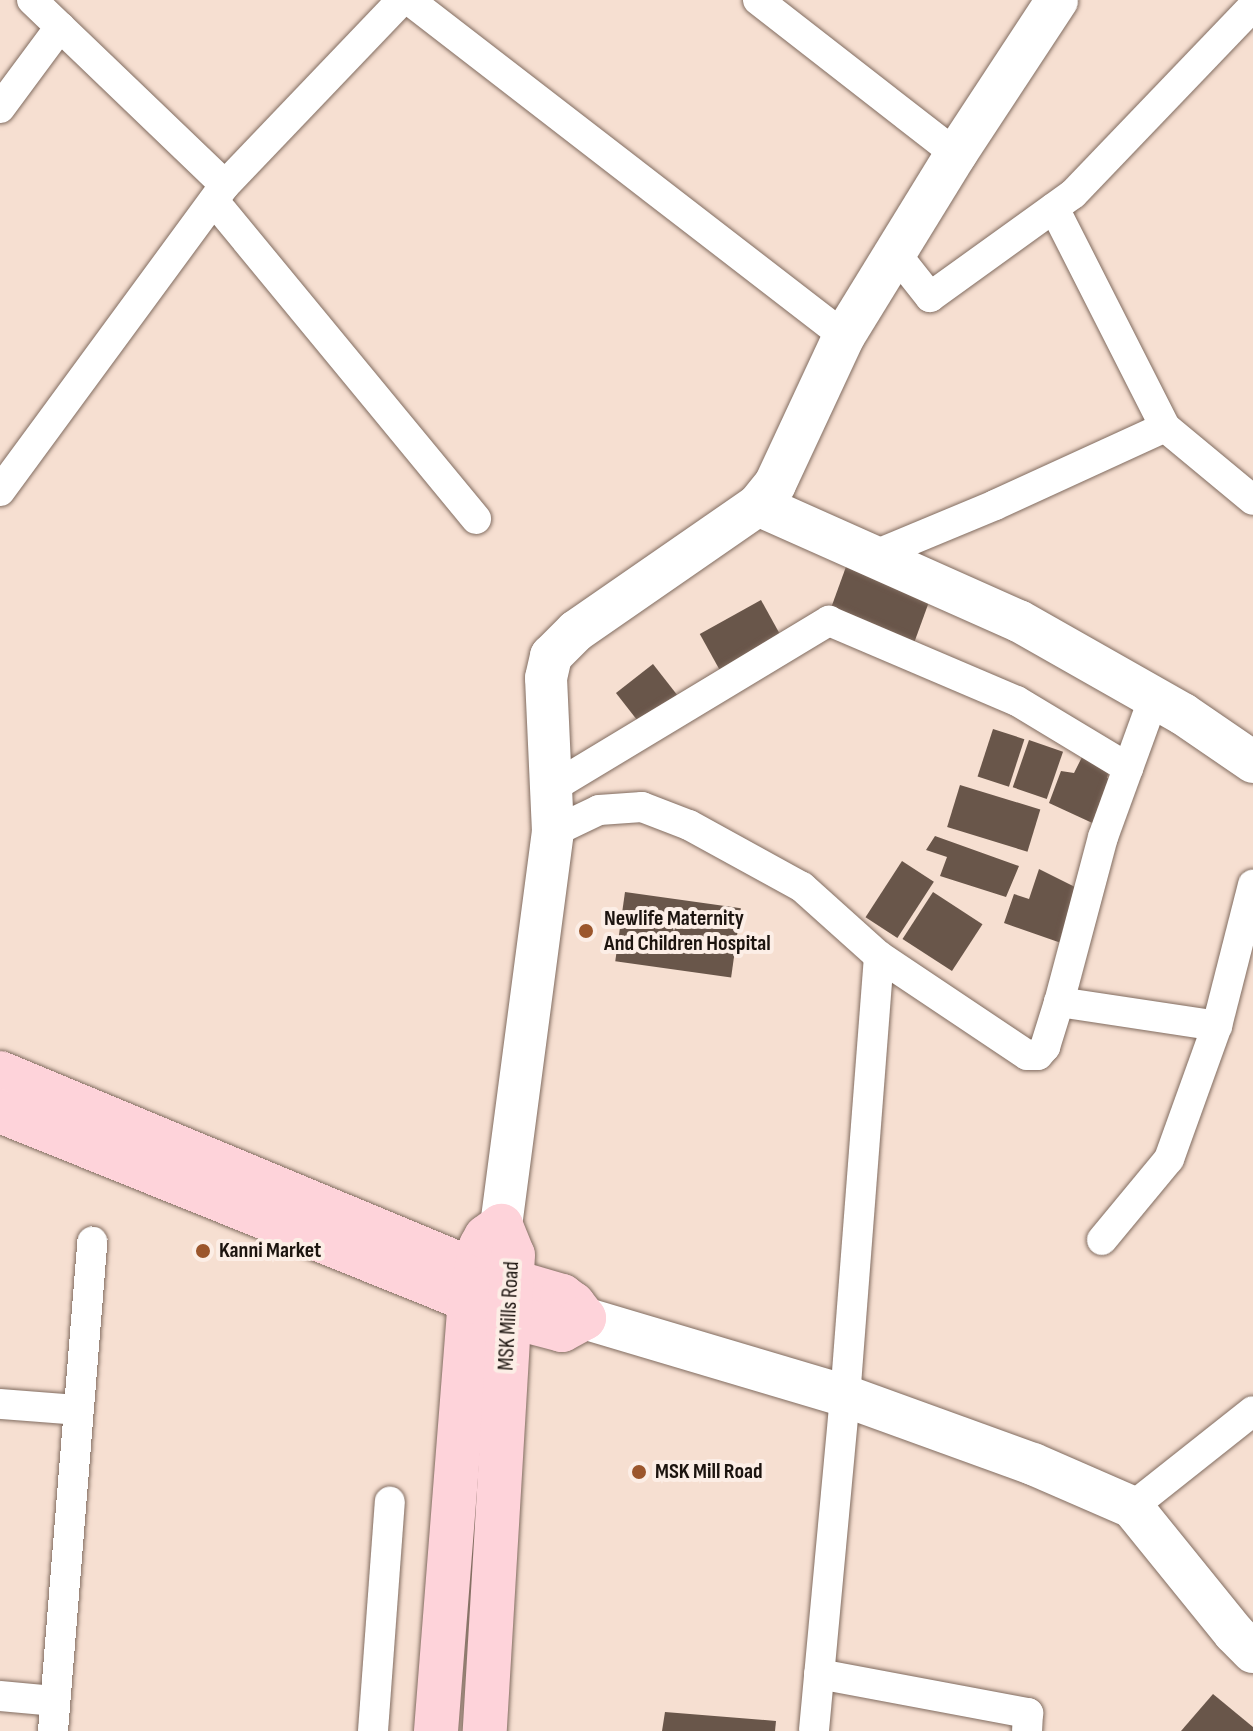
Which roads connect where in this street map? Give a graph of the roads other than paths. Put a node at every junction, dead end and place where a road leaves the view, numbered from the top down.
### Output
1 (32, 0) edge
2 (402, 0) edge
3 (409, 0) edge
4 (758, 0) edge
5 (1057, 0) edge
6 (1253, 6) edge
7 (60, 27) junction
8 (0, 108) edge
9 (956, 154) junction
10 (220, 193) junction
11 (1054, 208) junction
12 (896, 254) junction
13 (844, 336) junction
14 (1165, 427) junction
15 (0, 491) edge
16 (1253, 500) edge
17 (758, 505) junction
18 (476, 519) dead end
19 (875, 555) junction
20 (1154, 697) junction
21 (1253, 762) edge
22 (1128, 768) junction
23 (550, 789) junction
24 (553, 832) junction
25 (1253, 885) edge
26 (879, 956) junction
27 (1059, 1002) junction
28 (1217, 1026) junction
29 (0, 1073) edge
30 (0, 1111) edge
31 (501, 1226) joint
32 (1102, 1240) dead end
33 (92, 1242) dead end
34 (492, 1293) junction
35 (584, 1318) joint
36 (845, 1396) junction
37 (0, 1404) edge
38 (78, 1410) junction
39 (1253, 1411) edge
40 (390, 1502) dead end
41 (1132, 1507) junction
42 (1253, 1652) edge
43 (819, 1674) junction
44 (0, 1696) edge
45 (54, 1716) edge
46 (373, 1731) edge
47 (436, 1731) edge
48 (485, 1731) edge
49 (814, 1731) edge
50 (1027, 1731) edge

1 - 7 street
2 - 10 street
3 - 13 street
4 - 9 street
5 - 9 street
6 - 11 street
7 - 8 street
7 - 10 street
9 - 12 street
10 - 15 street
10 - 18 street
11 - 12 street
11 - 14 street
12 - 13 street
13 - 17 street
14 - 16 street
14 - 19 street
17 - 19 street
17 - 23 street
19 - 20 street
20 - 21 street
20 - 22 street
22 - 23 street
22 - 27 street
23 - 24 street
24 - 26 street
24 - 31 street
25 - 28 street
26 - 27 street
26 - 36 street
27 - 28 street
28 - 32 street
29 - 34 main road
30 - 34 main road
31 - 34 main road, MSK Mills Road
33 - 38 street
34 - 35 main road
34 - 47 main road, MSK Mills Road
34 - 48 main road, MSK Mills Road
35 - 36 street
36 - 41 street
36 - 43 street
37 - 38 street
38 - 45 street
39 - 41 street
40 - 46 street
41 - 42 street
43 - 49 street
43 - 50 street
44 - 45 street

